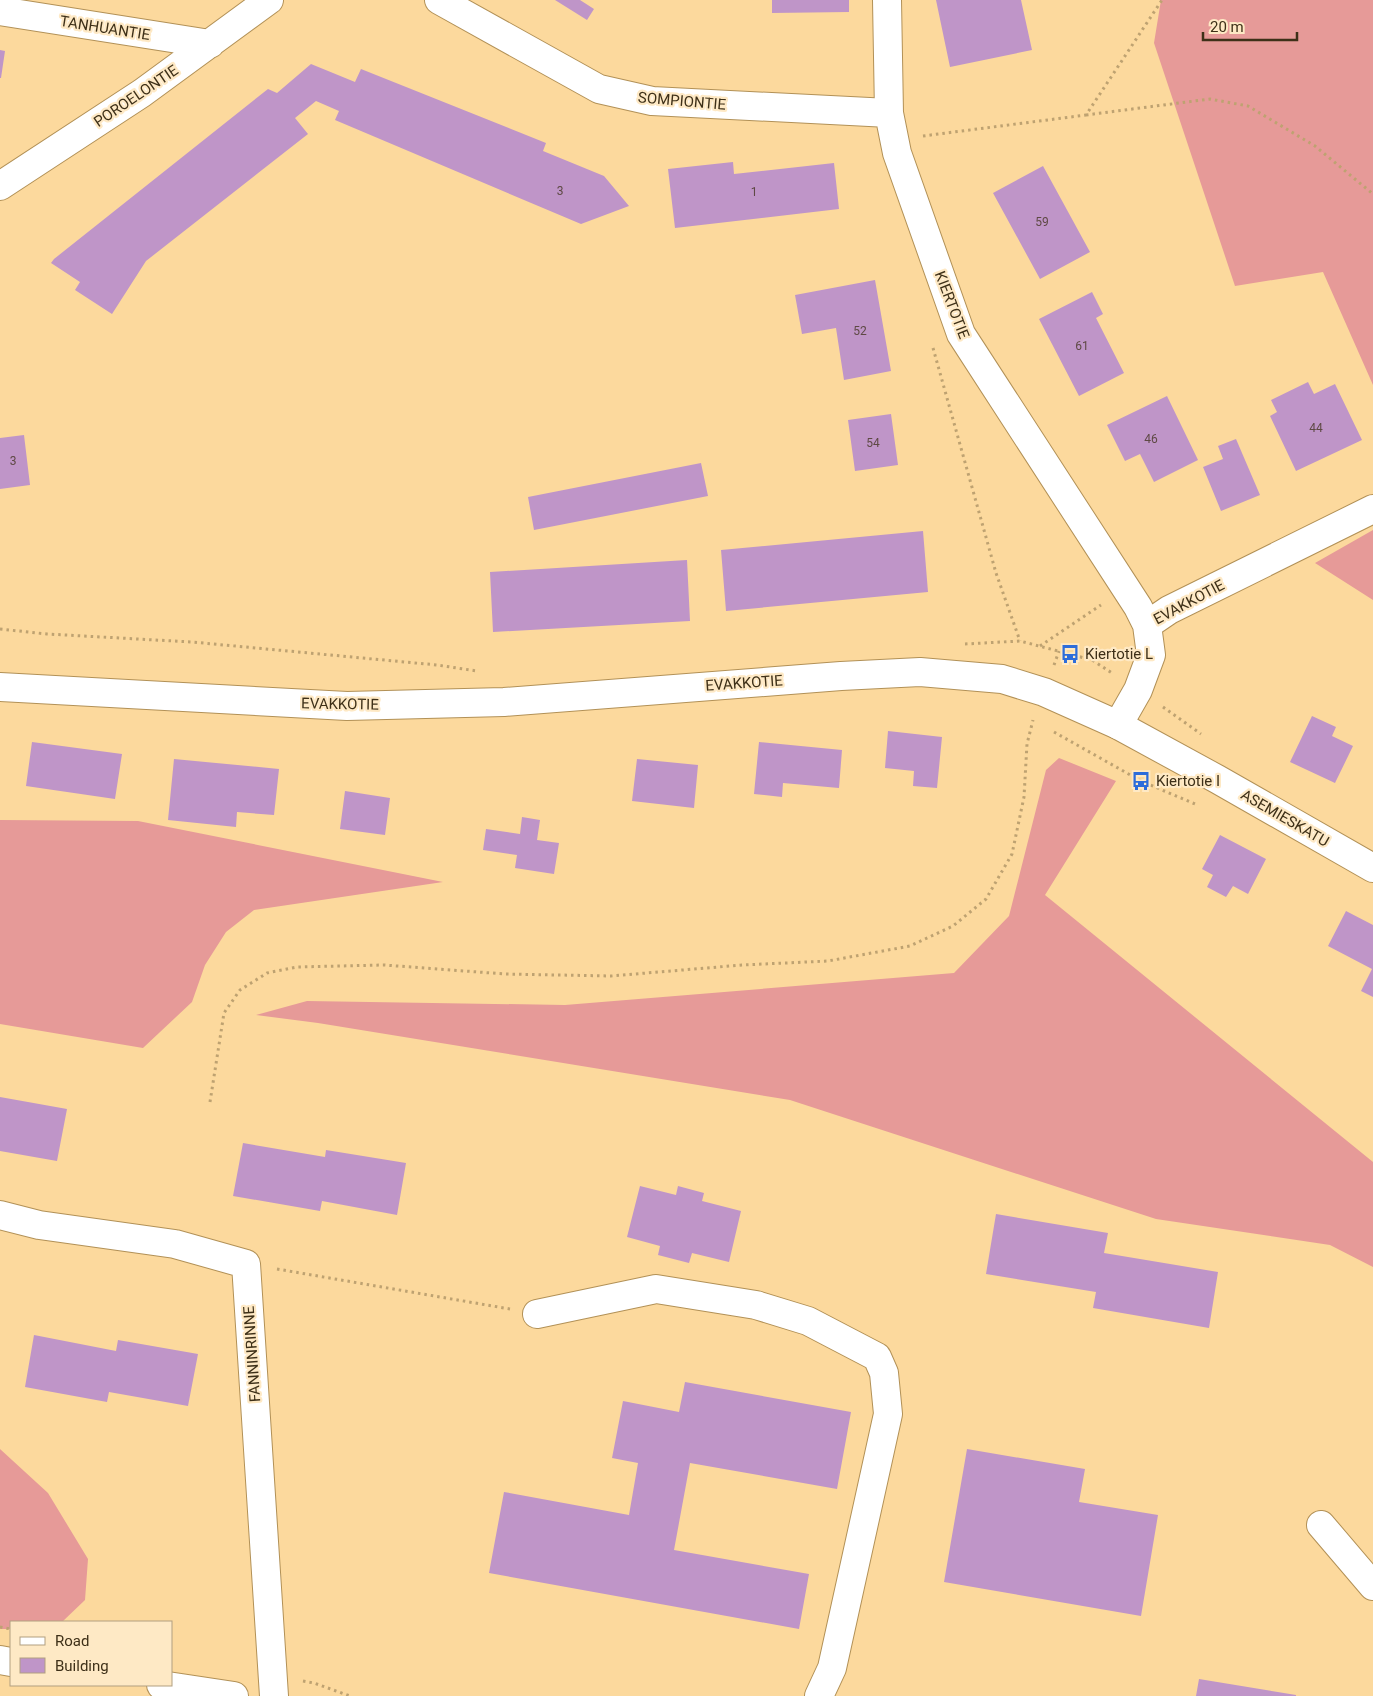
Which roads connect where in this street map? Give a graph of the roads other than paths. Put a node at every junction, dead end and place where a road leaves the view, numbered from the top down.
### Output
1 (270, 0) edge
2 (439, 0) edge
3 (886, 0) edge
4 (0, 11) edge
5 (210, 44) junction
6 (889, 112) junction
7 (0, 186) edge
8 (1373, 509) edge
9 (1147, 625) junction
10 (0, 687) edge
11 (1118, 725) junction
12 (1373, 868) edge
13 (0, 1215) edge
14 (537, 1314) road end
15 (1320, 1525) dead end
16 (1373, 1586) edge
17 (168, 1686) edge
18 (234, 1696) edge
19 (274, 1696) edge
20 (819, 1696) edge

1 - 5 street, POROELONTIE
2 - 6 street, SOMPIONTIE
3 - 6 street, KIERTOTIE
4 - 5 street, TANHUANTIE
5 - 7 street, POROELONTIE
6 - 9 street, KIERTOTIE
8 - 9 street, EVAKKOTIE
9 - 11 street, EVAKKOTIE
10 - 11 street, EVAKKOTIE
11 - 12 street, ASEMIESKATU
13 - 19 street, FANNINRINNE
14 - 20 street
15 - 16 street
17 - 18 street

